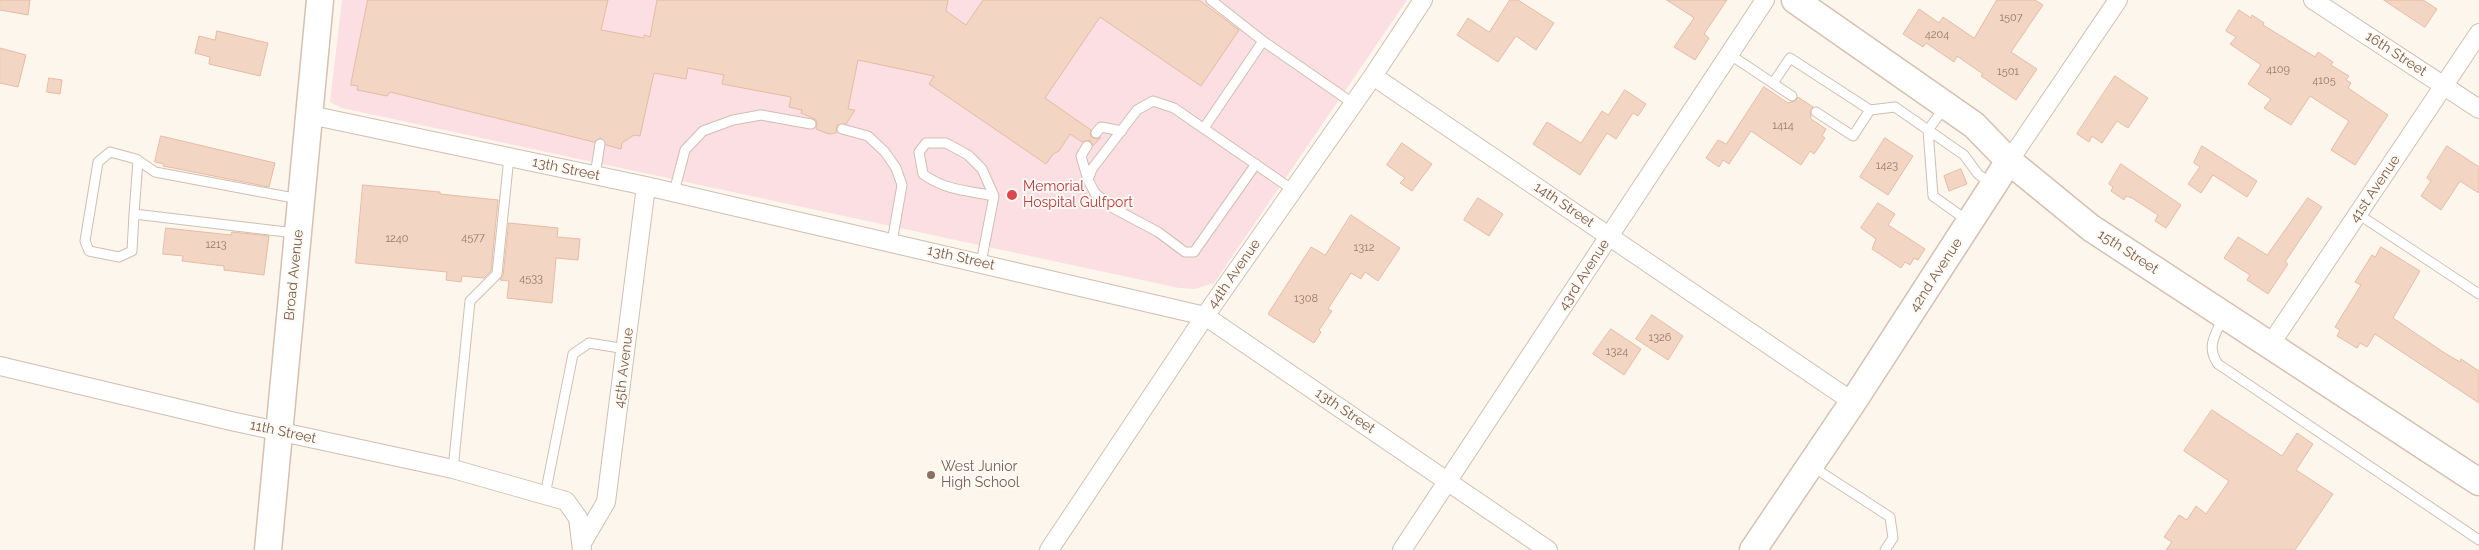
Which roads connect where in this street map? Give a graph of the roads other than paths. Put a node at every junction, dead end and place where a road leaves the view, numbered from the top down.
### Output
1 (320, 0) edge
2 (1211, 0) edge
3 (1423, 0) edge
4 (1765, 0) edge
5 (1795, 0) edge
6 (2118, 0) edge
7 (2313, 0) edge
8 (2479, 33) edge
9 (1263, 41) junction
10 (1729, 54) junction
11 (1373, 76) junction
12 (1773, 83) junction
13 (2444, 86) junction
14 (1792, 96) dead end
15 (1354, 104) junction
16 (1946, 105) junction
17 (2479, 109) edge
18 (1870, 110) junction
19 (1816, 112) dead end
20 (310, 115) junction
21 (811, 124) dead end
22 (1204, 128) junction
23 (842, 129) dead end
24 (1122, 130) junction
25 (1928, 130) junction
26 (1096, 133) dead end
27 (600, 144) dead end
28 (1088, 146) dead end
29 (509, 157) junction
30 (138, 160) junction
31 (2009, 160) junction
32 (1256, 164) junction
33 (595, 175) junction
34 (1088, 180) junction
35 (646, 186) junction
36 (1994, 186) junction
37 (1293, 190) junction
38 (674, 192) junction
39 (994, 196) junction
40 (302, 199) junction
41 (134, 214) junction
42 (2358, 214) junction
43 (1970, 222) junction
44 (298, 233) junction
45 (1610, 237) junction
46 (892, 242) junction
47 (980, 263) junction
48 (2479, 294) edge
49 (2225, 315) junction
50 (1205, 316) junction
51 (2270, 345) junction
52 (626, 349) junction
53 (0, 366) edge
54 (1853, 402) junction
55 (279, 431) junction
56 (1811, 465) junction
57 (452, 469) junction
58 (1448, 481) junction
59 (2479, 482) edge
60 (545, 495) junction
61 (2479, 540) edge
62 (582, 547) edge
63 (268, 550) edge
64 (1049, 550) edge
65 (1402, 550) edge
66 (1548, 550) edge
67 (1753, 550) edge
68 (1885, 550) edge

1 - 20 main road, Broad Avenue
2 - 9 lane
3 - 11 street, 44th Avenue
4 - 10 street, 43rd Avenue
5 - 16 main road, 15th Street
6 - 31 street, 42nd Avenue
7 - 13 street, 16th Street
8 - 13 street, 41st Avenue
9 - 15 lane
9 - 22 lane
10 - 12 lane
10 - 45 street, 43rd Avenue
11 - 15 street, 44th Avenue
11 - 45 street, 14th Street
12 - 14 lane
12 - 18 lane
13 - 17 street, 16th Street
13 - 42 street, 41st Avenue
15 - 37 street, 44th Avenue
16 - 25 lane
16 - 31 main road, 15th Street
18 - 19 lane
18 - 25 lane
20 - 29 street, 13th Street
20 - 40 main road, Broad Avenue
21 - 38 lane
22 - 24 lane
22 - 32 lane
23 - 46 lane
24 - 26 lane
24 - 34 lane
25 - 36 lane
25 - 43 lane
27 - 33 lane
28 - 34 lane
29 - 33 street, 13th Street
29 - 57 lane
30 - 40 lane
30 - 41 lane
30 - 41 lane
31 - 36 main road, 42nd Avenue
31 - 49 main road, 15th Street
32 - 34 lane
32 - 37 lane
33 - 35 street, 13th Street
35 - 38 street, 13th Street
35 - 52 street, 45th Avenue
36 - 43 main road, 42nd Avenue
37 - 50 street, 44th Avenue
38 - 46 street, 13th Street
39 - 39 lane
39 - 47 lane
40 - 44 main road, Broad Avenue
41 - 44 lane
42 - 48 lane
42 - 51 street, 41st Avenue
43 - 54 main road, 42nd Avenue
44 - 55 main road, Broad Avenue
45 - 54 street, 14th Street
45 - 58 street, 43rd Avenue
46 - 47 street, 13th Street
47 - 50 street, 13th Street
49 - 51 main road, 15th Street
49 - 61 lane
50 - 58 street, 13th Street
50 - 64 street, 44th Avenue
51 - 59 main road, 15th Street
52 - 60 lane
52 - 62 street, 45th Avenue
53 - 55 street, 11th Street
54 - 56 main road, 42nd Avenue
55 - 57 street, 11th Street
55 - 63 main road, Broad Avenue
56 - 67 main road, 42nd Avenue
56 - 68 lane
57 - 60 street, 11th Street
58 - 65 street, 43rd Avenue
58 - 66 street, 13th Street
60 - 62 street, 11th Street

